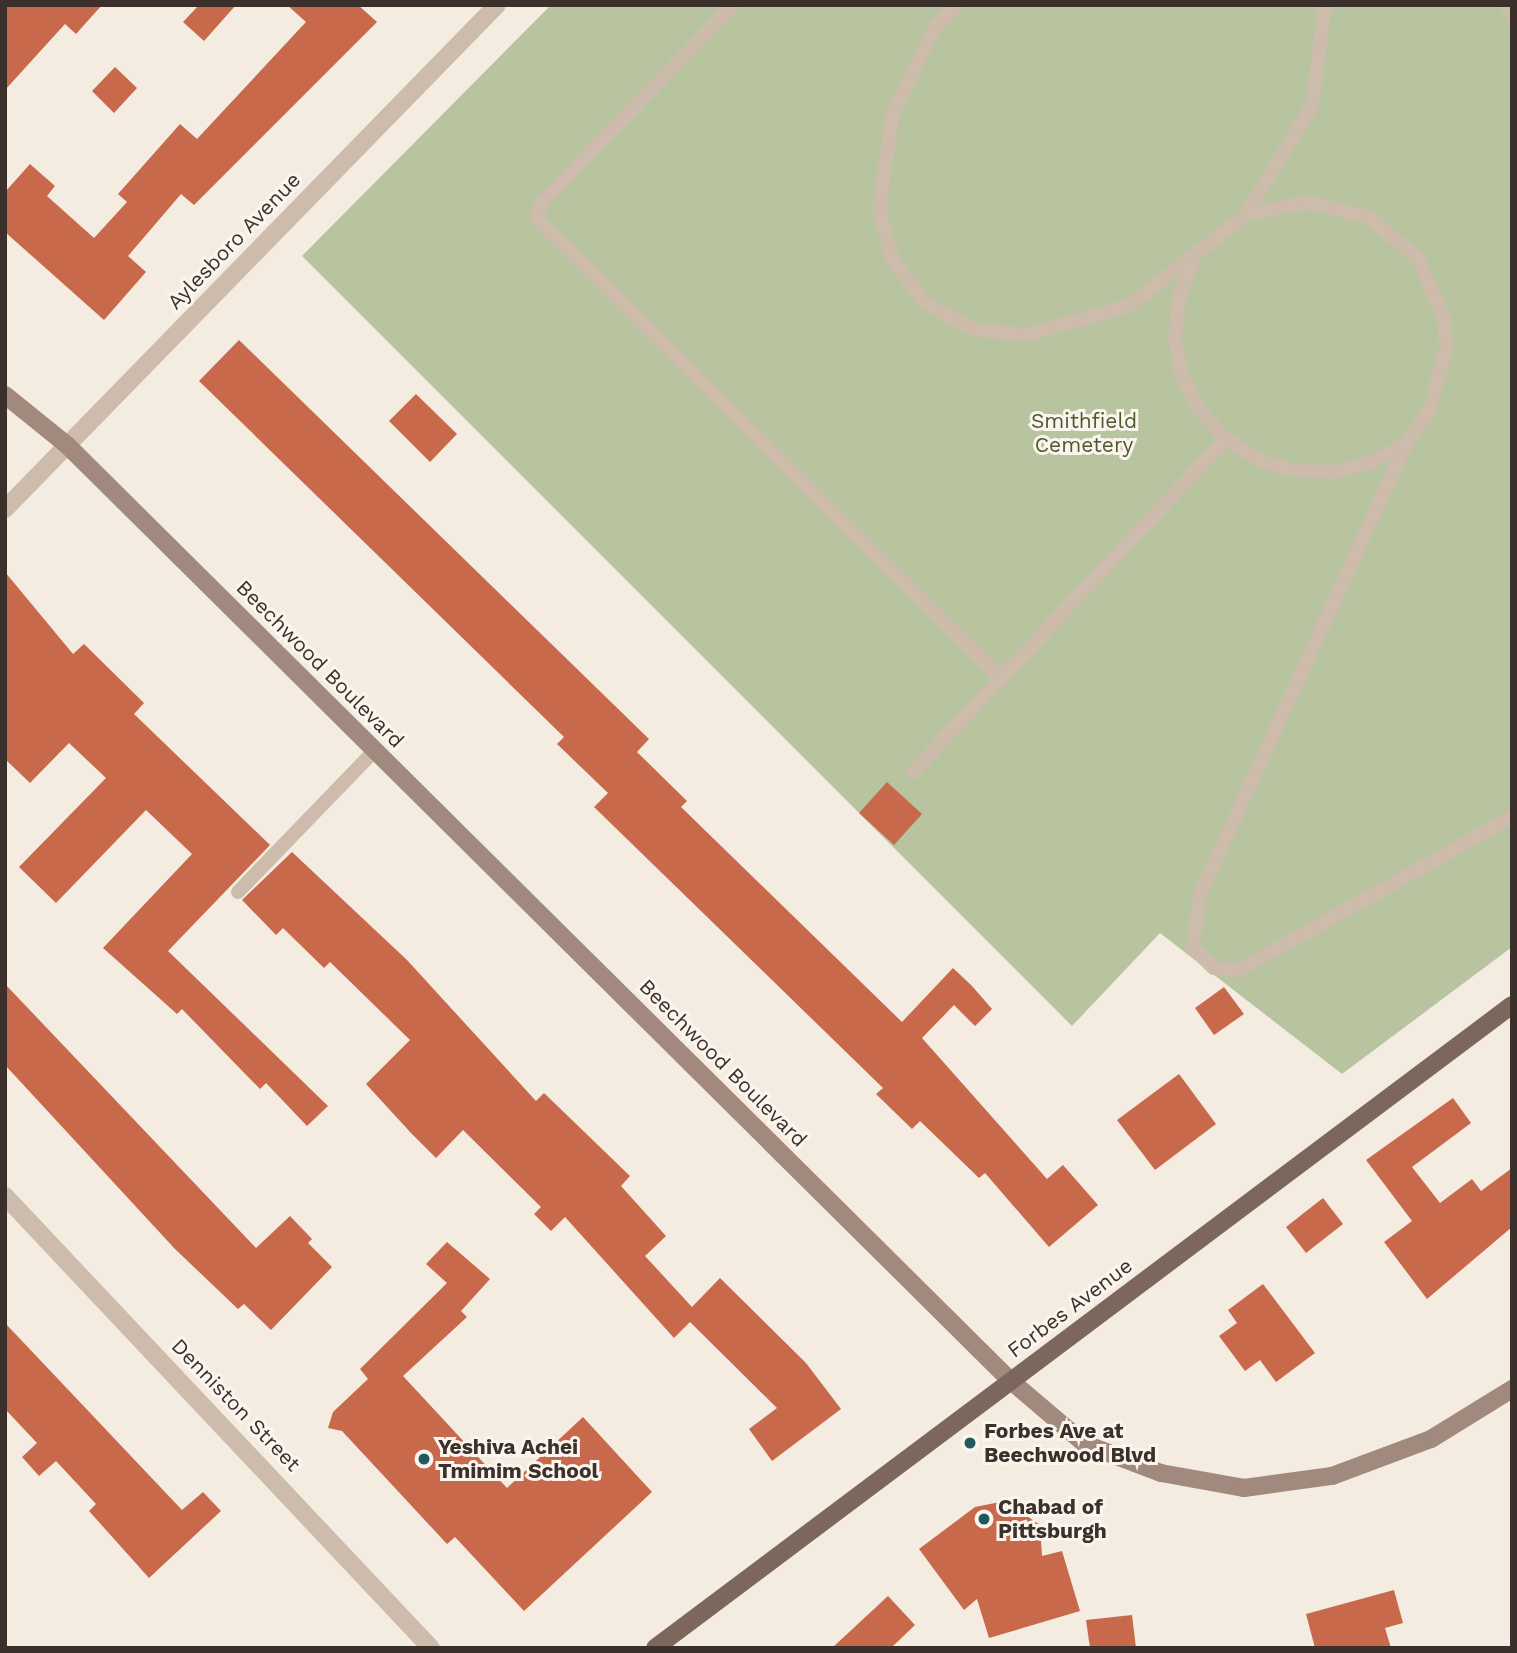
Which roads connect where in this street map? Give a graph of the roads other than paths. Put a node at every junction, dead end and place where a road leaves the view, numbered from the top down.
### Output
1 (497, 5) edge
2 (733, 5) edge
3 (1325, 5) edge
4 (1506, 5) edge
5 (953, 7) edge
6 (1512, 15) edge
7 (1246, 215) junction
8 (1193, 261) junction
9 (5, 395) edge
10 (1226, 439) junction
11 (1407, 442) junction
12 (67, 445) junction
13 (5, 509) edge
14 (1001, 678) junction
15 (375, 750) junction
16 (913, 772) dead end
17 (1512, 817) edge
18 (237, 892) dead end
19 (1512, 1005) edge
20 (5, 1196) edge
21 (1012, 1381) junction
22 (1512, 1390) edge
23 (431, 1648) edge
24 (655, 1648) edge

1 - 12 street, Aylesboro Avenue
2 - 14 lane
3 - 7 lane
4 - 6 lane
5 - 8 lane
7 - 8 lane
7 - 11 lane
8 - 10 lane
9 - 12 main road, Beechwood Boulevard
10 - 11 lane
10 - 14 lane
11 - 17 lane
12 - 13 street, Aylesboro Avenue
12 - 15 main road, Beechwood Boulevard
14 - 16 lane
15 - 18 lane
15 - 21 main road, Beechwood Boulevard
19 - 21 main road, Forbes Avenue
20 - 23 street, Denniston Street
21 - 22 main road, Beechwood Boulevard
21 - 24 main road, Forbes Avenue

